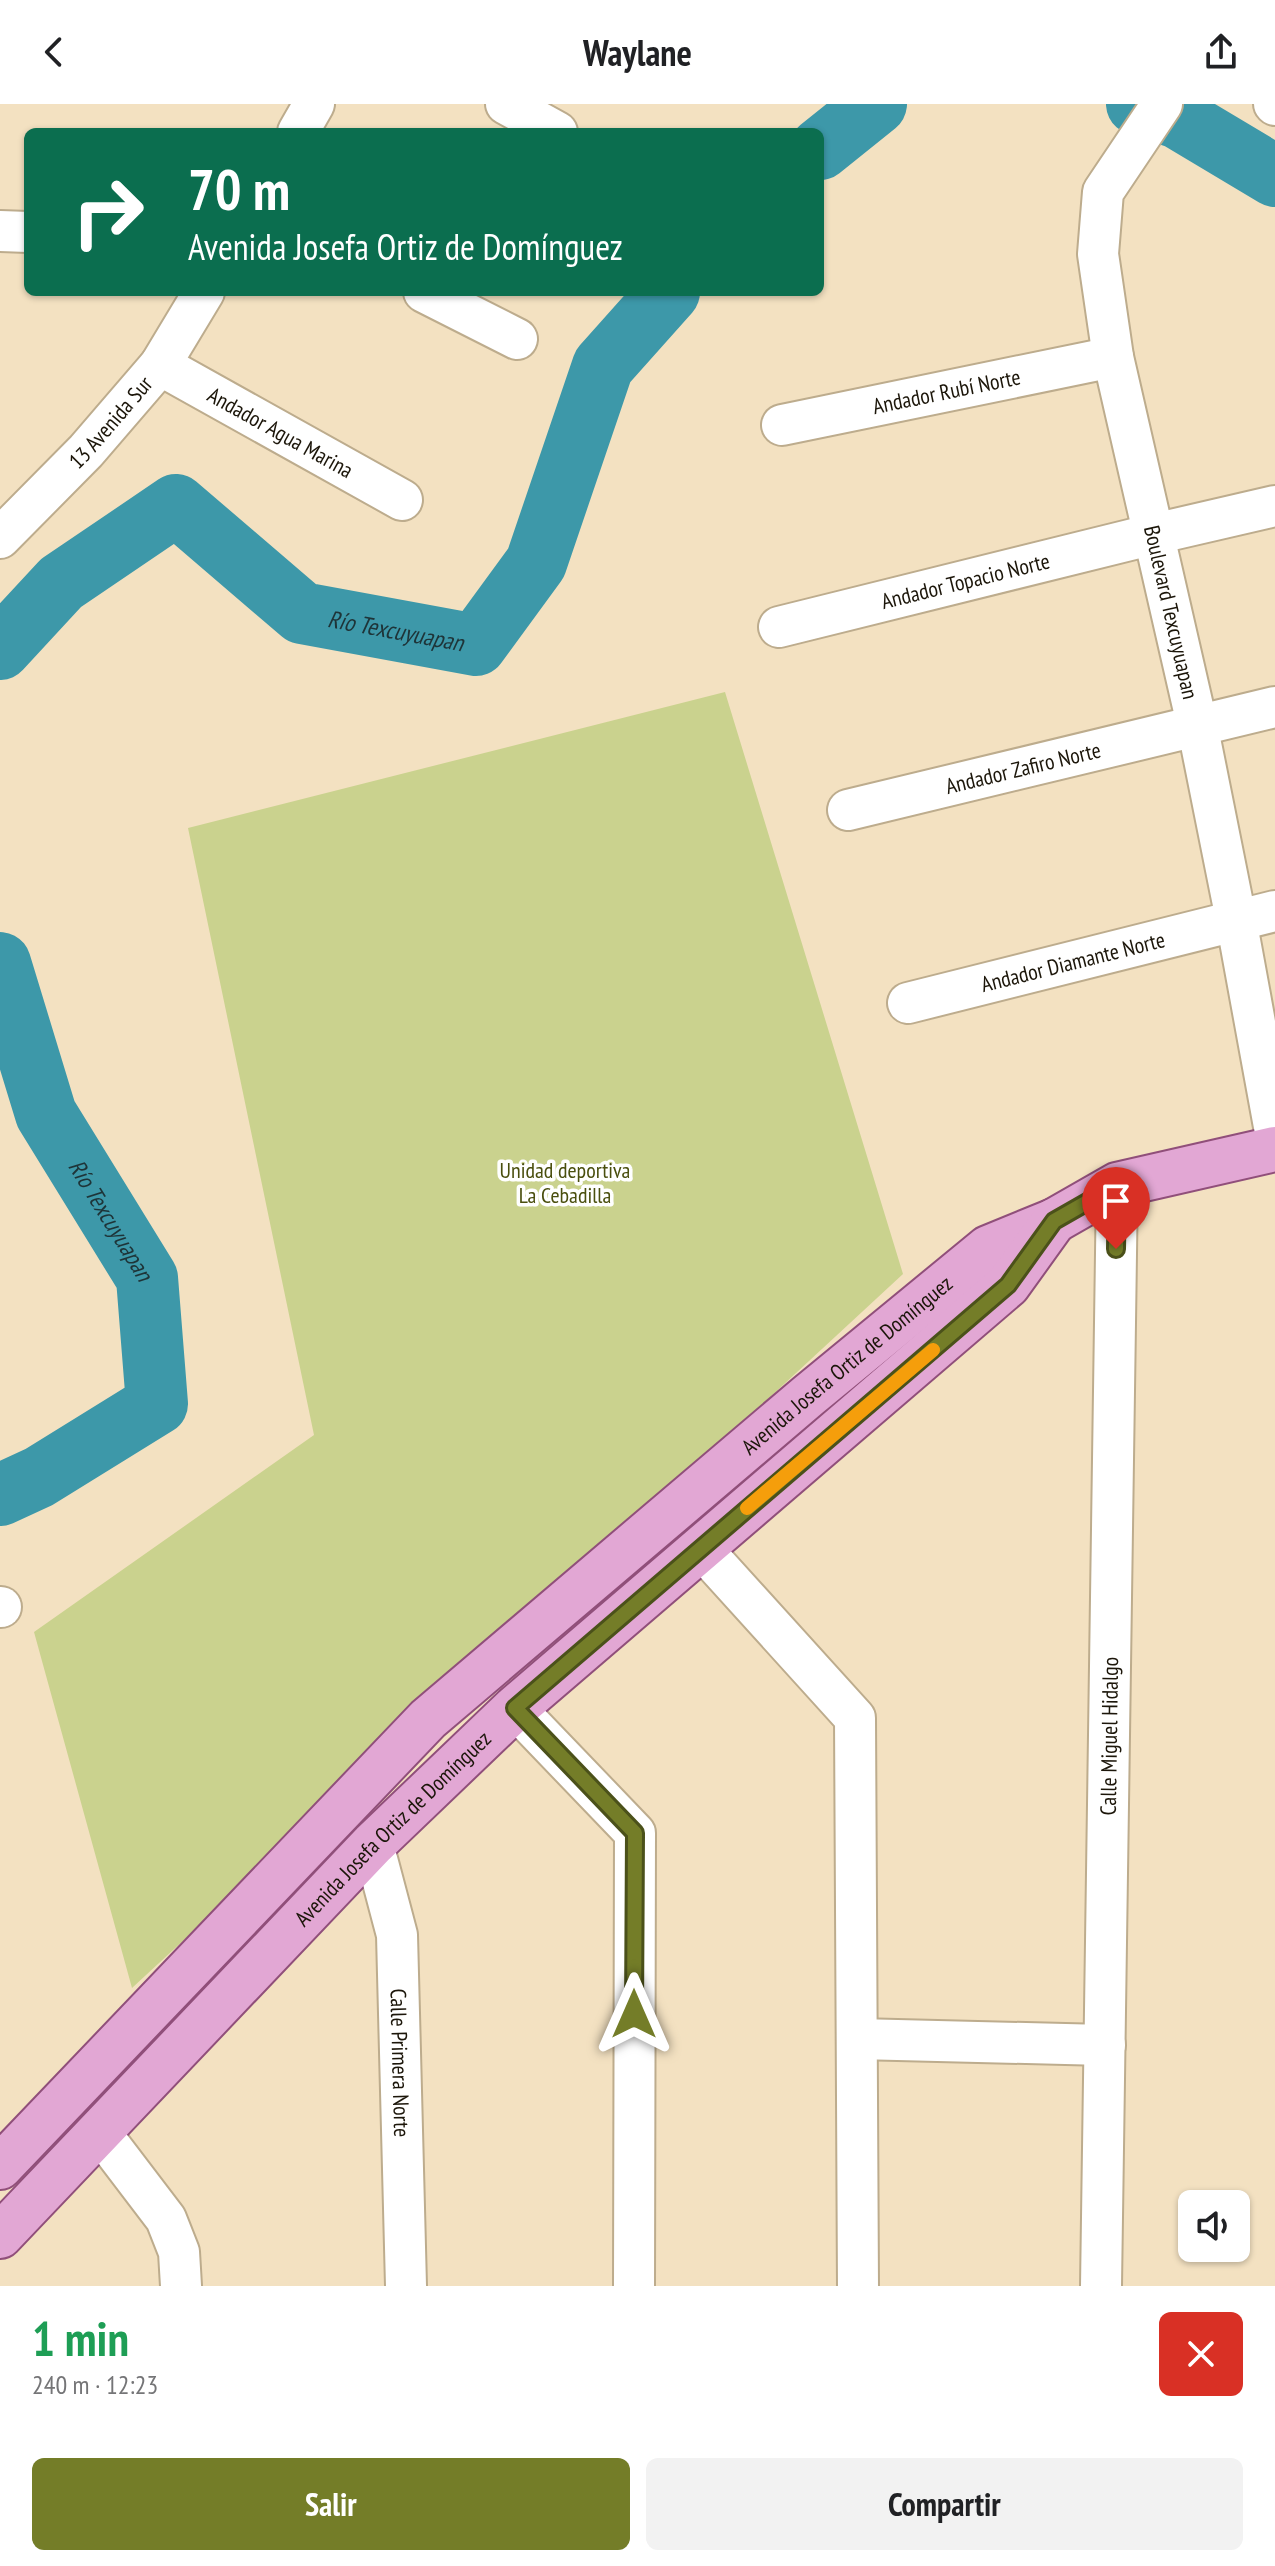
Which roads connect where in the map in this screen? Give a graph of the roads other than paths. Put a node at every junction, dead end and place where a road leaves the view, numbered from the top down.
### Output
1 (314, 104) edge
2 (506, 104) edge
3 (1161, 105) edge
4 (300, 128) edge
5 (550, 128) edge
6 (0, 231) edge
7 (24, 232) edge
8 (202, 296) edge
9 (432, 296) edge
10 (517, 339) dead end
11 (1113, 357) junction
12 (160, 365) junction
13 (782, 425) dead end
14 (402, 500) dead end
15 (1275, 506) edge
16 (1154, 534) junction
17 (0, 538) edge
18 (779, 627) dead end
19 (1275, 707) edge
20 (1197, 724) junction
21 (848, 810) dead end
22 (1275, 911) edge
23 (1236, 919) junction
24 (908, 1003) dead end
25 (1275, 1132) edge
26 (1275, 1149) edge
27 (1117, 1185) junction
28 (1054, 1221) junction
29 (701, 1548) junction
30 (515, 1708) junction
31 (373, 1844) junction
32 (857, 2039) junction
33 (1105, 2045) junction
34 (99, 2131) junction
35 (0, 2167) edge
36 (0, 2236) edge
37 (181, 2286) edge
38 (406, 2286) edge
39 (634, 2286) edge
40 (858, 2286) edge
41 (1101, 2286) edge

1 - 4 street
2 - 5 street
3 - 11 street, Boulevard Texcuyuapan
6 - 7 street
8 - 12 street, 13 Avenida Sur
9 - 10 street
11 - 13 street, Andador Rubí Norte
11 - 16 street, Boulevard Texcuyuapan
12 - 14 street, Andador Agua Marina
12 - 17 street, 13 Avenida Sur
15 - 16 street, Andador Topacio Norte
16 - 18 street, Andador Topacio Norte
16 - 20 street, Boulevard Texcuyuapan
19 - 20 street, Andador Zafiro Norte
20 - 21 street, Andador Zafiro Norte
20 - 23 street, Boulevard Texcuyuapan
22 - 23 street, Andador Diamante Norte
23 - 24 street, Andador Diamante Norte
23 - 25 street, Boulevard Texcuyuapan
26 - 27 main road, Avenida Josefa Ortiz de Domínguez
27 - 28 main road, Avenida Josefa Ortiz de Domínguez
27 - 33 street, Calle Miguel Hidalgo
28 - 29 main road, Avenida Josefa Ortiz de Domínguez
28 - 35 main road, Avenida Josefa Ortiz de Domínguez
29 - 30 main road, Avenida Josefa Ortiz de Domínguez
29 - 32 street
30 - 31 main road, Avenida Josefa Ortiz de Domínguez
30 - 39 street
31 - 34 main road, Avenida Josefa Ortiz de Domínguez
31 - 38 street, Calle Primera Norte
32 - 33 street
32 - 40 street
33 - 41 street, Calle Miguel Hidalgo
34 - 36 main road, Avenida Josefa Ortiz de Domínguez
34 - 37 street

